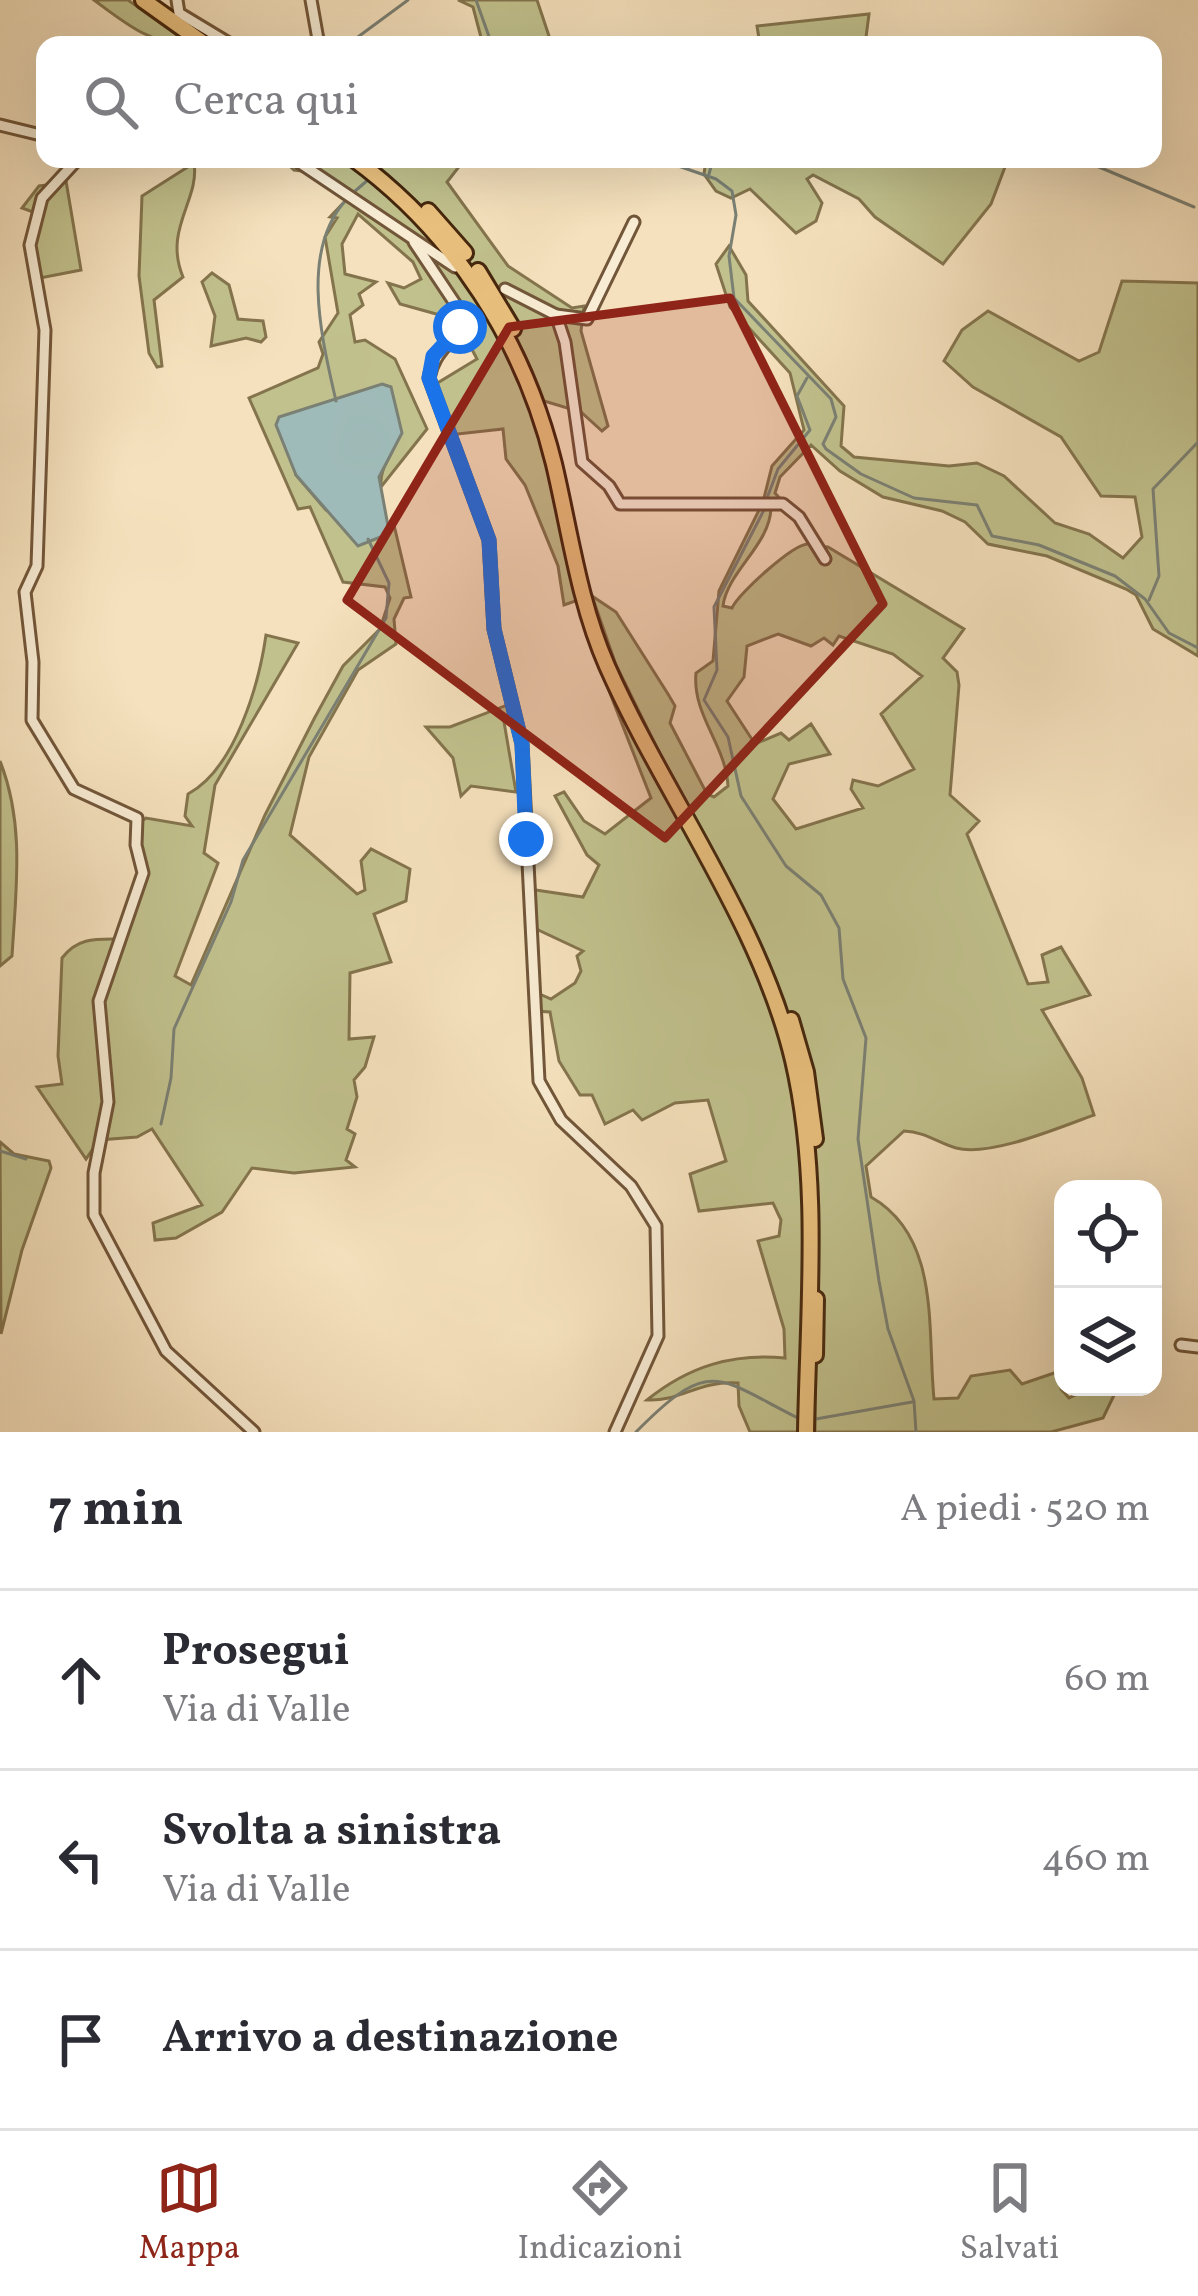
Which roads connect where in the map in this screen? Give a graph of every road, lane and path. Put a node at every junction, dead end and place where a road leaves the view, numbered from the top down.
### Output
1 (128, 0) edge
2 (143, 0) edge
3 (177, 0) edge
4 (311, 0) edge
5 (178, 36) edge
6 (193, 36) edge
7 (217, 36) edge
8 (317, 36) edge
9 (0, 125) edge
10 (36, 134) edge
11 (70, 168) edge
12 (307, 168) edge
13 (364, 168) edge
14 (378, 168) edge
15 (634, 222) dead end
16 (414, 242) junction
17 (455, 267) dead end
18 (505, 289) dead end
19 (556, 315) junction
20 (826, 559) dead end
21 (1181, 1345) dead end
22 (1198, 1347) edge
23 (254, 1432) edge
24 (615, 1432) edge
25 (810, 1432) edge

1 - 5 highway
2 - 6 highway
3 - 7 street
4 - 8 street
9 - 10 street
11 - 23 street
12 - 16 street
13 - 25 highway
14 - 25 highway
15 - 19 street
16 - 17 street
16 - 24 street
18 - 19 street
19 - 20 street
21 - 22 street

